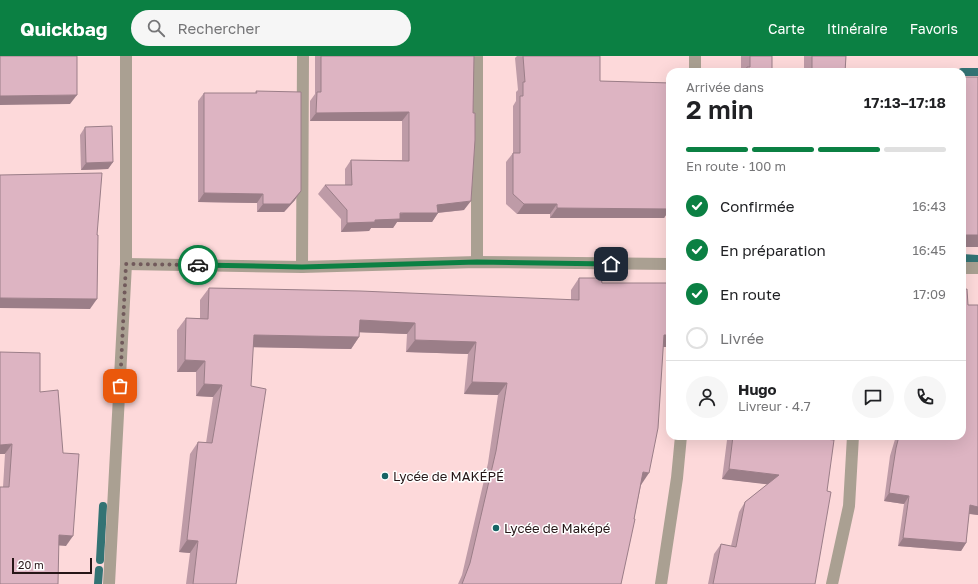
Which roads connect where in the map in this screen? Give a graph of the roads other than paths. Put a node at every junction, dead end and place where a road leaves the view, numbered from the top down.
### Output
1 (126, 56) edge
2 (303, 56) edge
3 (477, 56) edge
4 (695, 56) edge
5 (695, 68) edge
6 (477, 262) junction
7 (126, 264) junction
8 (666, 264) edge
9 (302, 267) junction
10 (966, 268) edge
11 (978, 268) edge
12 (681, 440) edge
13 (853, 440) edge
14 (109, 584) edge
15 (661, 584) edge
16 (832, 584) edge

1 - 7 street
2 - 9 street
3 - 6 street
4 - 5 street
6 - 8 street
6 - 9 street
7 - 9 street
7 - 14 street
10 - 11 street
12 - 15 street
13 - 16 street

